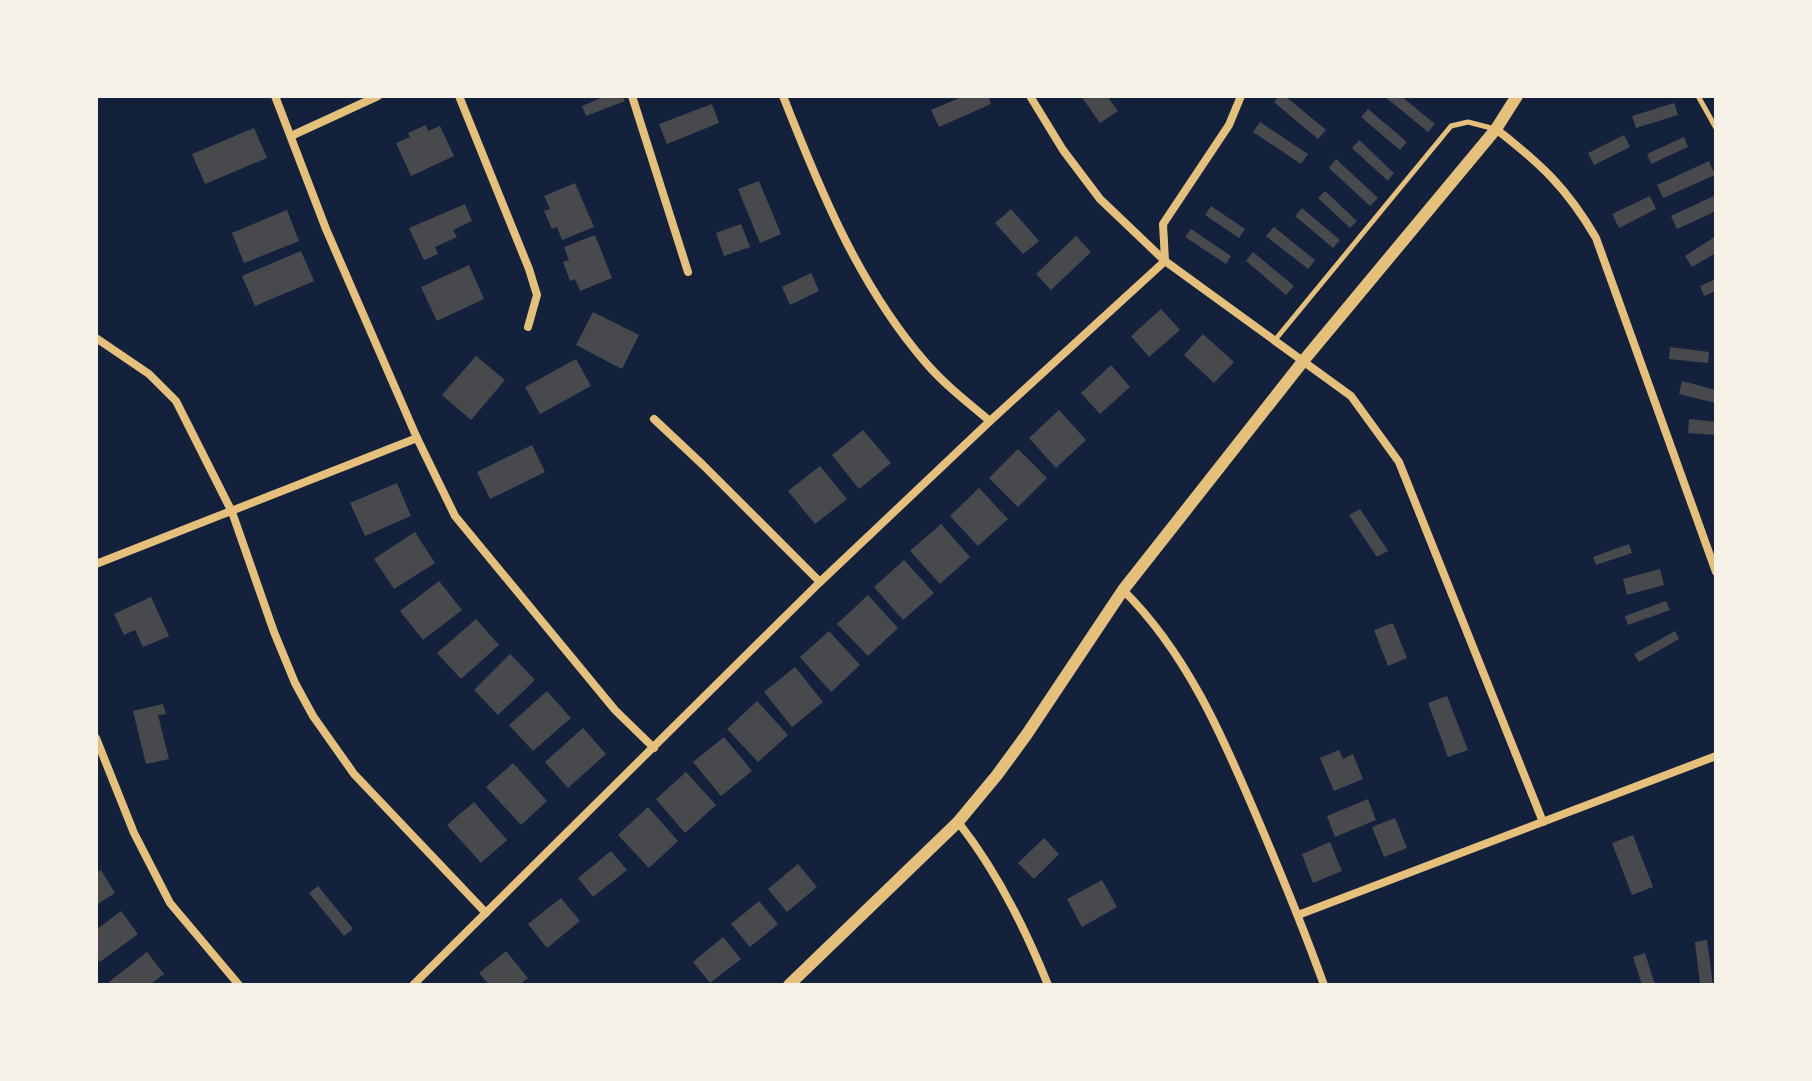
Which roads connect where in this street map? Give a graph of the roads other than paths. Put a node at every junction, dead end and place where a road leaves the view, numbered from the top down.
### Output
1 (275, 96) edge
2 (378, 96) edge
3 (459, 96) edge
4 (632, 96) edge
5 (783, 96) edge
6 (1030, 96) edge
7 (1241, 96) edge
8 (1517, 96) edge
9 (1698, 96) edge
10 (1716, 128) edge
11 (1496, 129) junction
12 (291, 136) junction
13 (1165, 261) junction
14 (688, 272) dead end
15 (528, 327) dead end
16 (96, 338) edge
17 (1275, 340) junction
18 (1304, 360) junction
19 (654, 419) dead end
20 (990, 421) junction
21 (417, 438) junction
22 (232, 512) junction
23 (96, 564) edge
24 (1716, 572) edge
25 (820, 582) junction
26 (1123, 590) junction
27 (96, 738) edge
28 (654, 748) junction
29 (1716, 756) edge
30 (958, 822) junction
31 (1543, 822) junction
32 (486, 913) junction
33 (1298, 915) junction
34 (239, 985) edge
35 (413, 985) edge
36 (789, 985) edge
37 (1048, 985) edge
38 (1324, 985) edge

1 - 12 street
2 - 12 street
3 - 15 street
4 - 14 street
5 - 20 street
6 - 13 street
7 - 13 street
8 - 11 street
9 - 10 lane
11 - 17 lane
11 - 18 street
11 - 24 street
12 - 21 street
13 - 17 street
13 - 20 street
16 - 22 street
17 - 18 street
18 - 26 street
18 - 31 street
19 - 25 street
20 - 25 street
21 - 22 street
21 - 28 street
22 - 23 street
22 - 32 street
25 - 28 street
26 - 30 street
26 - 33 street
27 - 34 street
28 - 32 street
29 - 31 street
30 - 36 street
30 - 37 street
31 - 33 street
32 - 35 street
33 - 38 street

